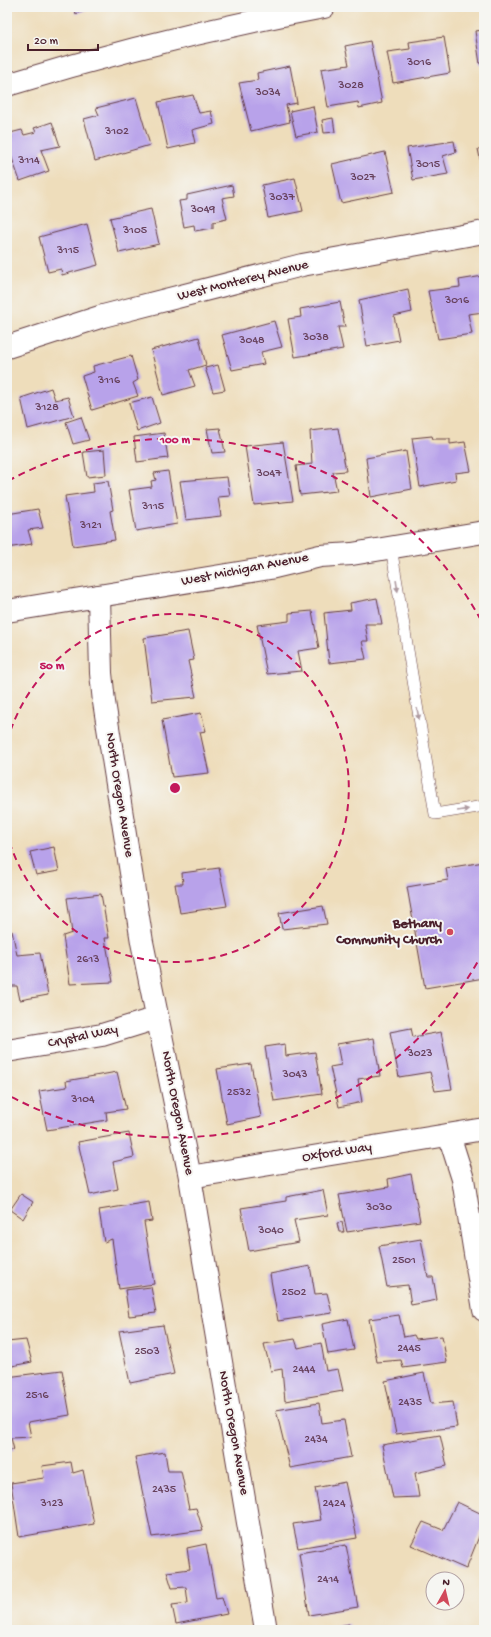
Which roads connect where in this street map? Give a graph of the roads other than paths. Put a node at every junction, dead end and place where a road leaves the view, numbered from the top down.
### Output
1 (324, 7) edge
2 (7, 86) edge
3 (484, 232) edge
4 (7, 348) edge
5 (484, 532) edge
6 (391, 547) junction
7 (99, 596) junction
8 (7, 611) edge
9 (484, 806) edge
10 (158, 1018) junction
11 (7, 1051) edge
12 (484, 1129) edge
13 (449, 1134) junction
14 (190, 1177) junction
15 (484, 1310) edge
16 (266, 1630) edge

1 - 2 street
3 - 4 street, West Monterey Avenue
5 - 6 street, West Michigan Avenue
6 - 7 street, West Michigan Avenue
6 -> 9 lane
7 - 8 street, West Michigan Avenue
7 - 10 street, North Oregon Avenue
10 - 11 street, Crystal Way
10 - 14 street, North Oregon Avenue
12 - 13 street, Oxford Way
13 - 14 street, Oxford Way
13 - 15 street
14 - 16 street, North Oregon Avenue

